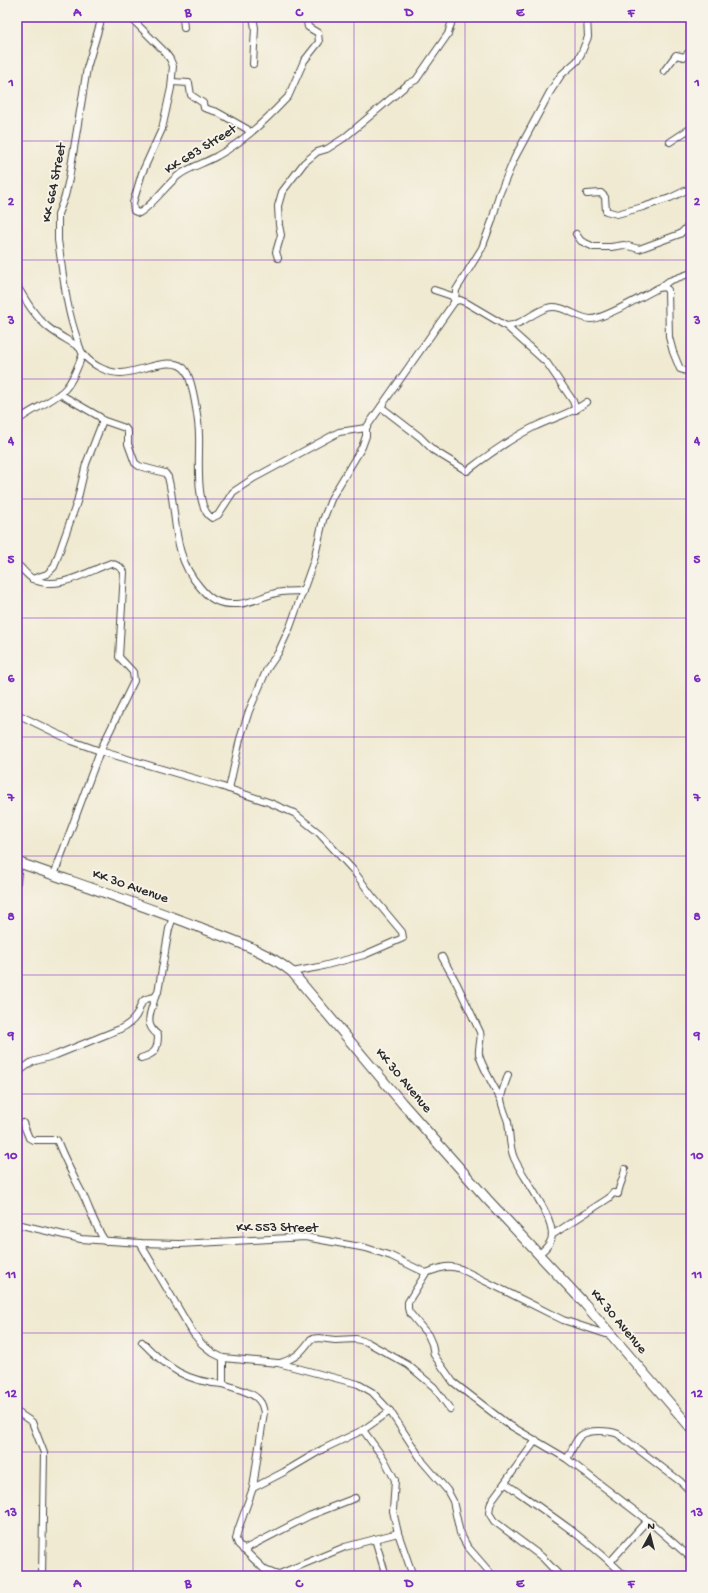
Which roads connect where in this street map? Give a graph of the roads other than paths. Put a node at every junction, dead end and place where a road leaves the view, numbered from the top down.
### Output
1 (102, 17) edge
2 (130, 17) edge
3 (183, 17) edge
4 (254, 17) edge
5 (306, 17) edge
6 (453, 17) edge
7 (587, 17) edge
8 (184, 28) dead end
9 (691, 53) edge
10 (252, 64) dead end
11 (664, 71) dead end
12 (172, 82) junction
13 (691, 128) edge
14 (250, 133) junction
15 (670, 142) dead end
16 (691, 188) edge
17 (587, 194) dead end
18 (691, 227) edge
19 (576, 234) dead end
20 (278, 258) dead end
21 (691, 273) edge
22 (17, 286) edge
23 (661, 287) junction
24 (434, 290) dead end
25 (455, 301) junction
26 (506, 326) junction
27 (82, 351) junction
28 (691, 370) edge
29 (60, 394) junction
30 (587, 402) dead end
31 (381, 407) junction
32 (576, 410) junction
33 (102, 420) junction
34 (17, 421) edge
35 (366, 428) junction
36 (17, 564) edge
37 (32, 579) junction
38 (303, 591) junction
39 (17, 714) edge
40 (100, 751) junction
41 (229, 789) junction
42 (18, 862) edge
43 (54, 876) junction
44 (17, 882) edge
45 (173, 917) junction
46 (442, 957) dead end
47 (292, 972) junction
48 (155, 997) junction
49 (141, 1058) dead end
50 (508, 1075) dead end
51 (17, 1081) edge
52 (501, 1100) junction
53 (23, 1123) dead end
54 (626, 1169) dead end
55 (17, 1224) edge
56 (552, 1235) junction
57 (105, 1241) junction
58 (140, 1243) junction
59 (539, 1254) junction
60 (426, 1273) junction
61 (613, 1337) junction
62 (142, 1342) dead end
63 (223, 1358) junction
64 (278, 1363) junction
65 (223, 1384) junction
66 (450, 1409) dead end
67 (390, 1411) junction
68 (17, 1412) edge
69 (691, 1428) edge
70 (363, 1430) junction
71 (536, 1440) junction
72 (567, 1459) junction
73 (505, 1482) junction
74 (253, 1488) junction
75 (691, 1492) edge
76 (355, 1498) dead end
77 (652, 1524) junction
78 (398, 1533) junction
79 (375, 1539) junction
80 (243, 1550) junction
81 (691, 1558) edge
82 (610, 1562) junction
83 (278, 1575) edge
84 (42, 1576) edge
85 (386, 1576) edge
86 (412, 1576) edge
87 (493, 1576) edge
88 (560, 1576) edge
89 (625, 1576) edge

1 - 27 street, KK 664 Street
2 - 12 street
3 - 8 street
4 - 10 street
5 - 14 street, KK 683 Street
6 - 20 street
7 - 25 street
9 - 11 street
12 - 14 street
12 - 14 street, KK 683 Street
13 - 15 street
16 - 17 street
18 - 19 street
21 - 23 street
22 - 27 street
23 - 26 street
23 - 28 street
24 - 25 street
25 - 26 street
25 - 31 street
26 - 32 street
27 - 29 street
27 - 35 street
29 - 33 street
29 - 34 street
30 - 32 street
31 - 32 street
31 - 35 street
33 - 37 street
33 - 38 street
35 - 38 street
36 - 37 street
37 - 40 street
38 - 41 street
39 - 40 street
40 - 41 street
40 - 43 street
41 - 47 street
42 - 43 main road, KK 30 Avenue
42 - 44 street
43 - 45 main road, KK 30 Avenue
45 - 47 main road, KK 30 Avenue
45 - 48 street
46 - 52 street
47 - 59 main road, KK 30 Avenue
48 - 49 street
48 - 51 street
50 - 52 street
52 - 56 street
53 - 57 street
54 - 56 street
55 - 57 street, KK 553 Street
56 - 59 street
57 - 58 street, KK 553 Street
58 - 60 street, KK 553 Street
58 - 63 street
59 - 61 main road, KK 30 Avenue
60 - 61 street
60 - 71 street
61 - 69 main road, KK 30 Avenue
62 - 65 street
63 - 64 street
63 - 65 street
64 - 66 street
64 - 67 street
65 - 74 street
67 - 70 street
67 - 87 street
68 - 84 street
70 - 74 street
70 - 78 street
71 - 72 street
71 - 73 street
72 - 75 street
72 - 77 street
73 - 82 street
73 - 88 street
74 - 80 street
76 - 80 street
77 - 81 street
77 - 82 street
78 - 79 street
78 - 86 street
79 - 83 street
79 - 85 street
80 - 83 street
82 - 89 street

